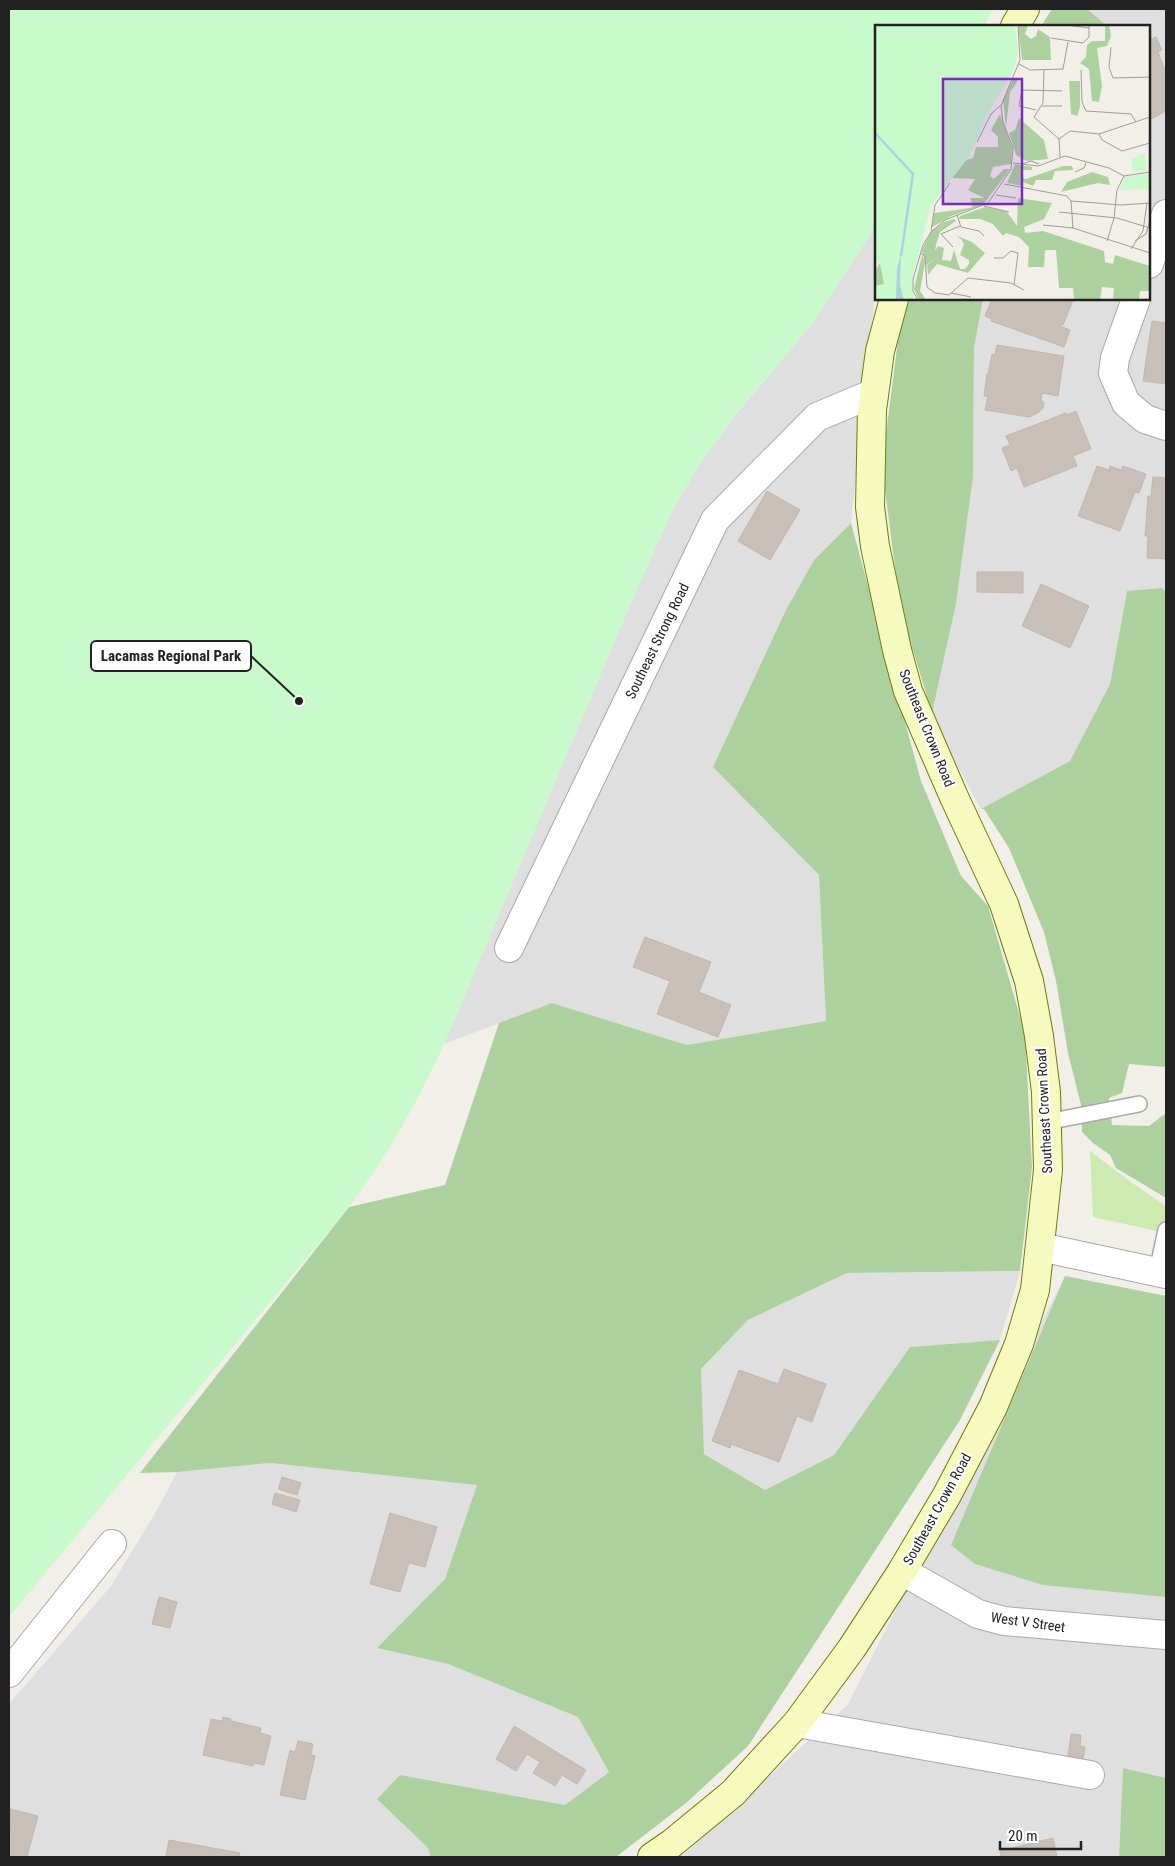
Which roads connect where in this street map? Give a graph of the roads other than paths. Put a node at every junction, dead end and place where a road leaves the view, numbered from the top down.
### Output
1 (1024, 9) edge
2 (1016, 25) edge
3 (1166, 214) edge
4 (1150, 261) edge
5 (894, 300) edge
6 (1136, 300) edge
7 (874, 393) junction
8 (1166, 426) edge
9 (509, 948) dead end
10 (1139, 1104) dead end
11 (1047, 1122) junction
12 (1166, 1230) edge
13 (1040, 1247) junction
14 (1163, 1272) edge
15 (112, 1544) dead end
16 (902, 1571) junction
17 (1166, 1635) edge
18 (9, 1672) edge
19 (797, 1723) junction
20 (1090, 1774) dead end
21 (652, 1857) edge

1 - 2 street
3 - 4 street
5 - 7 street, Southeast Crown Road
6 - 8 street
7 - 9 street, Southeast Strong Road
7 - 11 street, Southeast Crown Road
10 - 11 lane
11 - 13 street, Southeast Crown Road
12 - 14 lane
13 - 14 street
13 - 16 street, Southeast Crown Road
15 - 18 street
16 - 17 street, West V Street
16 - 19 street, Southeast Crown Road
19 - 20 street
19 - 21 street, Southeast Crown Road

